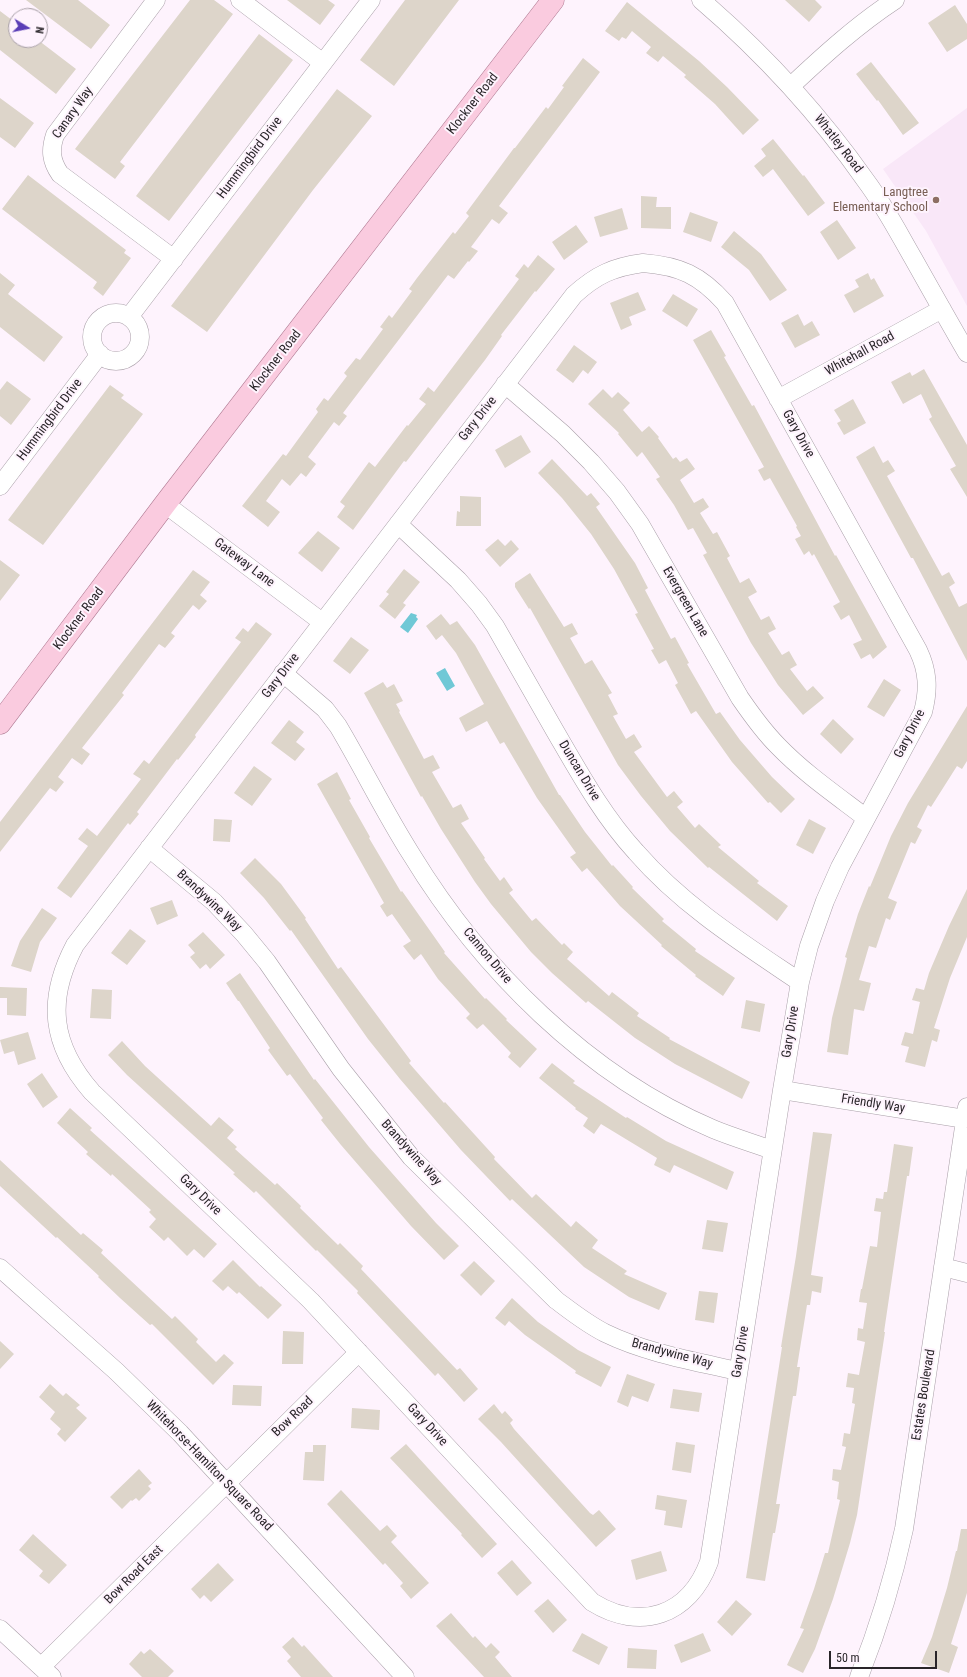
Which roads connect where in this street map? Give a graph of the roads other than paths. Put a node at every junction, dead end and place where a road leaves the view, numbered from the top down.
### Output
1 (156, 0) edge
2 (240, 0) edge
3 (371, 0) edge
4 (553, 0) edge
5 (701, 0) edge
6 (895, 0) edge
7 (323, 64) junction
8 (791, 86) junction
9 (174, 259) junction
10 (942, 309) junction
11 (129, 317) junction
12 (967, 353) edge
13 (100, 354) junction
14 (505, 384) junction
15 (778, 398) junction
16 (0, 486) edge
17 (166, 504) junction
18 (398, 524) junction
19 (322, 622) junction
20 (283, 673) junction
21 (0, 723) edge
22 (866, 818) junction
23 (150, 848) junction
24 (800, 982) junction
25 (782, 1090) junction
26 (966, 1113) edge
27 (772, 1150) junction
28 (943, 1267) junction
29 (0, 1268) edge
30 (967, 1273) edge
31 (359, 1352) junction
32 (738, 1372) junction
33 (226, 1482) junction
34 (0, 1629) edge
35 (46, 1672) edge
36 (405, 1677) edge
37 (859, 1677) edge

1 - 9 street, Canary Way
2 - 7 street
3 - 7 street, Hummingbird Drive
4 - 17 main road, Klockner Road
5 - 8 street, Whatley Road
6 - 8 street
7 - 9 street, Hummingbird Drive
8 - 10 street, Whatley Road
9 - 11 street, Hummingbird Drive
10 - 12 street, Whatley Road
10 - 15 street, Whitehall Road
11 - 13 street
11 - 13 street
13 - 16 street, Hummingbird Drive
14 - 15 street, Gary Drive
14 - 18 street, Gary Drive
14 - 22 street, Evergreen Lane
15 - 22 street, Gary Drive
17 - 19 street, Gateway Lane
17 - 21 main road, Klockner Road
18 - 19 street, Gary Drive
18 - 24 street, Duncan Drive
19 - 20 street, Gary Drive
20 - 23 street, Gary Drive
20 - 27 street, Cannon Drive
22 - 24 street, Gary Drive
23 - 31 street, Gary Drive
23 - 32 street, Brandywine Way
24 - 25 street, Gary Drive
25 - 26 street, Friendly Way
25 - 27 street, Gary Drive
26 - 28 street, Estates Boulevard
27 - 32 street, Gary Drive
28 - 30 street
28 - 37 street, Estates Boulevard
29 - 33 street, Whitehorse-Hamilton Square Road
31 - 32 street, Gary Drive
31 - 33 street, Bow Road
33 - 35 street, Bow Road East
33 - 36 street, Whitehorse-Hamilton Square Road
34 - 35 street

